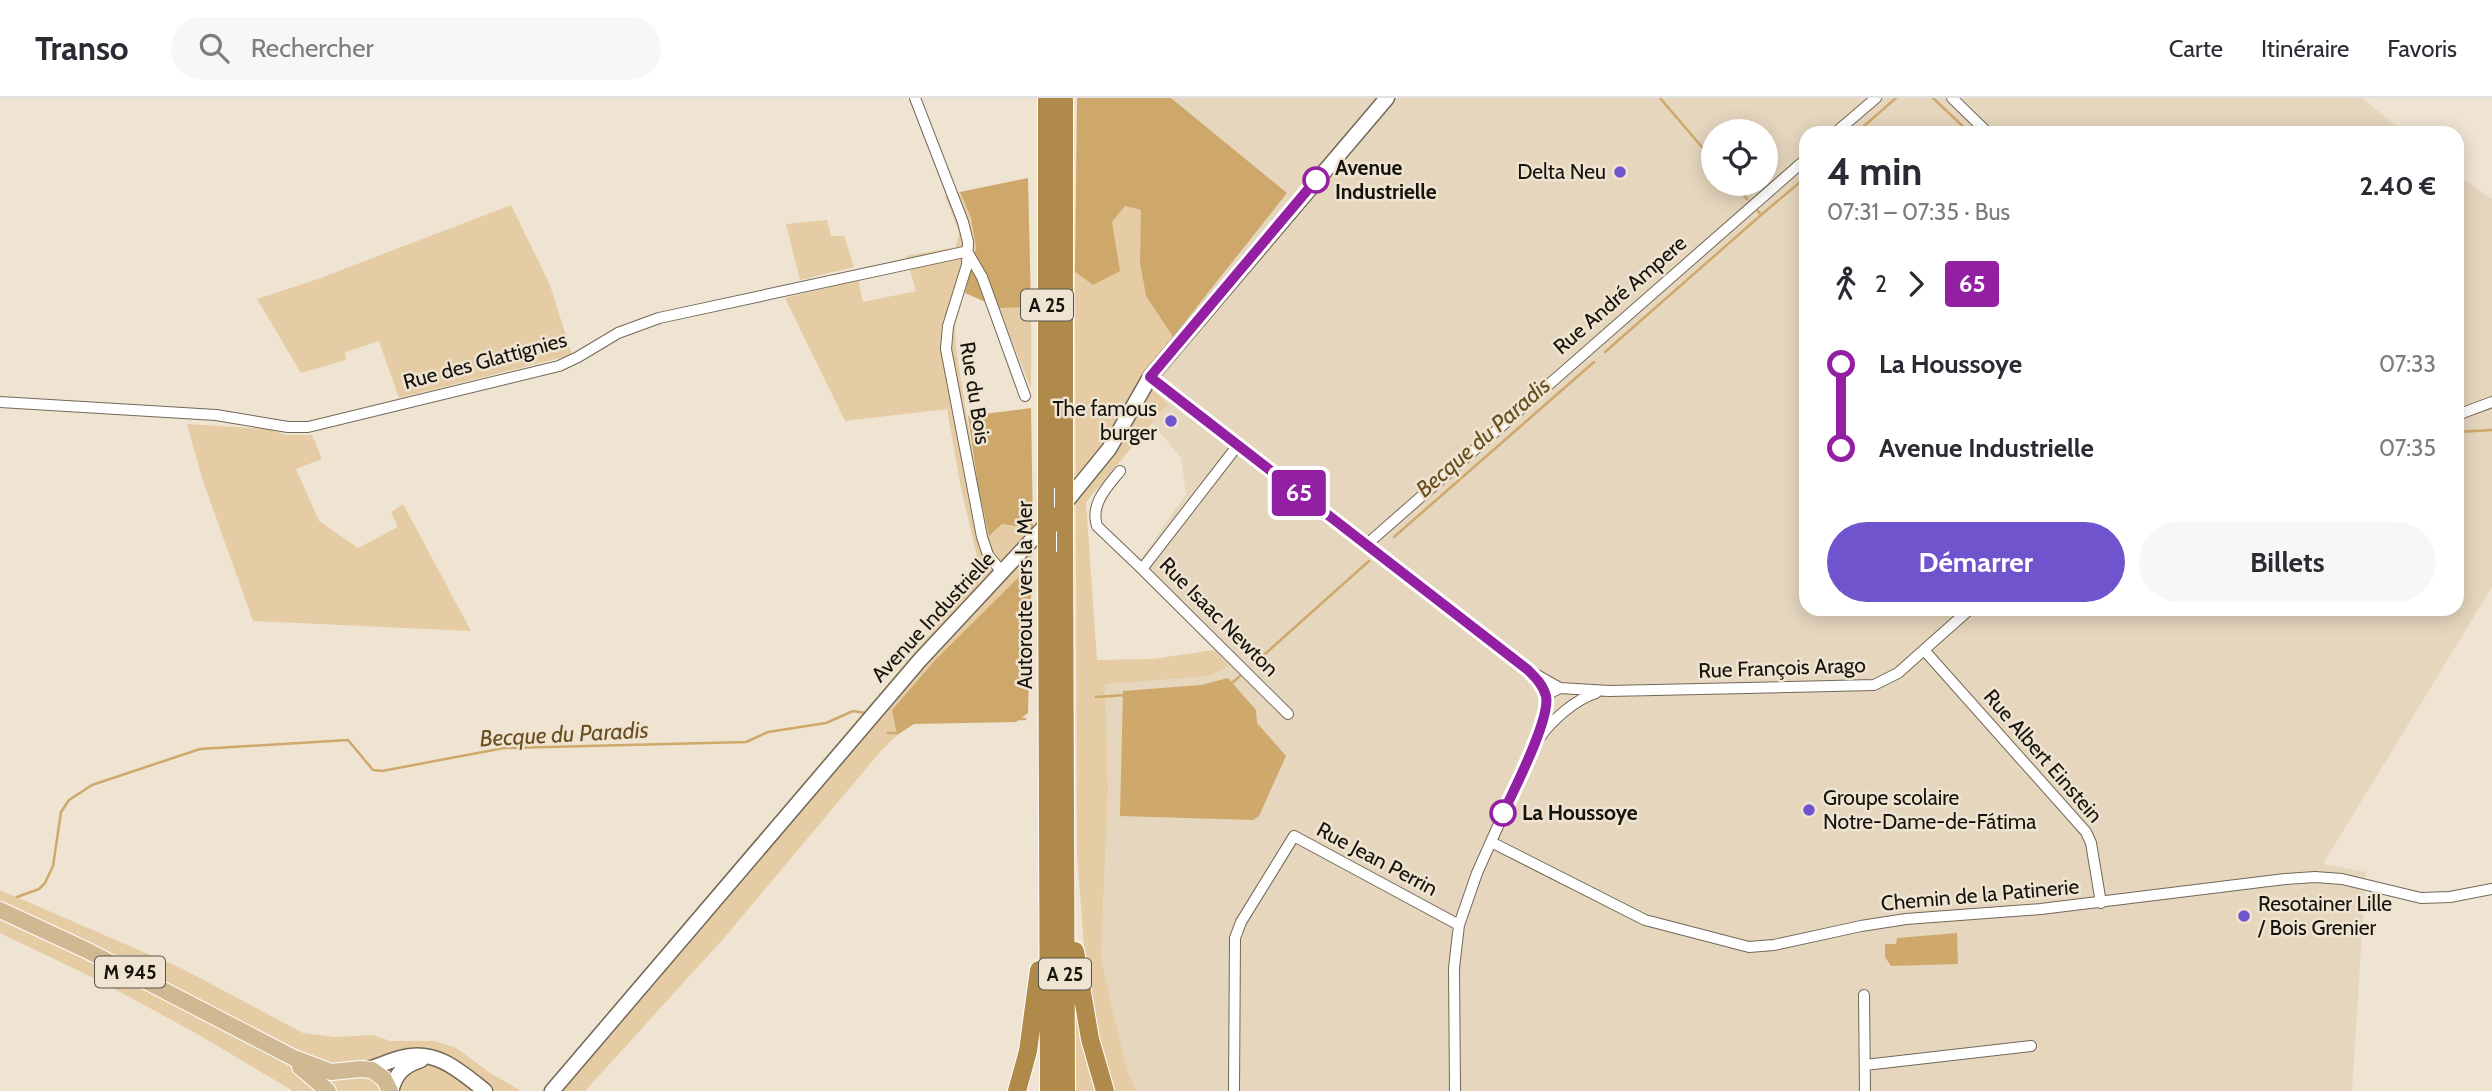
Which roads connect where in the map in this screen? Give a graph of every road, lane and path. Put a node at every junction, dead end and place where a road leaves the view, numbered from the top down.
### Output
1 (915, 98) edge
2 (1047, 98) edge
3 (1063, 98) edge
4 (1387, 98) edge
5 (1876, 98) edge
6 (1952, 98) edge
7 (1843, 126) edge
8 (1982, 126) edge
9 (1799, 165) edge
10 (968, 253) junction
11 (1150, 377) junction
12 (1026, 396) dead end
13 (0, 402) edge
14 (2492, 402) edge
15 (2464, 412) edge
16 (1238, 445) junction
17 (1120, 471) dead end
18 (1366, 545) junction
19 (1142, 569) junction
20 (1002, 572) junction
21 (1962, 616) edge
22 (1924, 650) junction
23 (1528, 670) junction
24 (1562, 689) junction
25 (1609, 691) junction
26 (1547, 701) junction
27 (1567, 711) junction
28 (1288, 714) dead end
29 (1535, 743) junction
30 (1490, 842) junction
31 (1065, 857) junction
32 (2492, 889) edge
33 (2101, 903) junction
34 (0, 910) edge
35 (1048, 919) junction
36 (1459, 925) junction
37 (1864, 995) dead end
38 (257, 1040) junction
39 (2031, 1046) dead end
40 (436, 1058) junction
41 (1865, 1065) junction
42 (361, 1070) junction
43 (328, 1091) edge
44 (334, 1091) edge
45 (391, 1091) edge
46 (485, 1091) edge
47 (552, 1091) edge
48 (1017, 1091) edge
49 (1049, 1091) edge
50 (1066, 1091) edge
51 (1105, 1091) edge
52 (1234, 1091) edge
53 (1455, 1091) edge
54 (1865, 1091) edge

1 - 10 street, Rue du Bois
2 - 35 highway, Autoroute vers la Mer / A 25, bridge
3 - 31 highway, A 25, bridge
4 - 11 street, Avenue Industrielle
5 - 7 street
6 - 8 street
9 - 18 street, Rue André Ampere
10 - 12 street
10 - 13 street, Rue des Glattignies
10 - 20 street, Rue du Bois
11 - 16 street, Rue François Arago
11 - 20 street, Avenue Industrielle
14 - 15 street
16 - 18 street, Rue François Arago
16 - 19 street, Rue Isaac Newton
17 - 19 street
18 - 23 street, Rue François Arago
19 - 28 street, Rue Isaac Newton
20 - 47 street, Avenue Industrielle
21 - 22 street, Rue François Arago
22 - 25 street, Rue François Arago
22 - 33 street, Rue Albert Einstein
23 - 24 street, Rue François Arago
23 - 26 street, Rue François Arago
24 - 25 street, Rue François Arago
24 - 26 street
24 - 27 street
25 - 27 street, Rue François Arago
26 - 27 street
26 - 29 street
27 - 29 street, Rue François Arago
29 - 30 street
30 - 33 street, Chemin de la Patinerie
30 - 36 street
31 - 50 highway, A 25
31 - 51 highway
32 - 33 street, Chemin de la Patinerie
34 - 38 main road, M 945
35 - 48 highway
35 - 49 highway, Autoroute vers la Mer / A 25
36 - 52 street, Rue Jean Perrin
36 - 53 street
37 - 41 street
38 - 42 main road, M 945
38 - 43 main road, M 945
39 - 41 street
40 - 42 street
40 - 45 street
40 - 46 street
41 - 54 street
42 - 44 main road
42 - 45 main road

